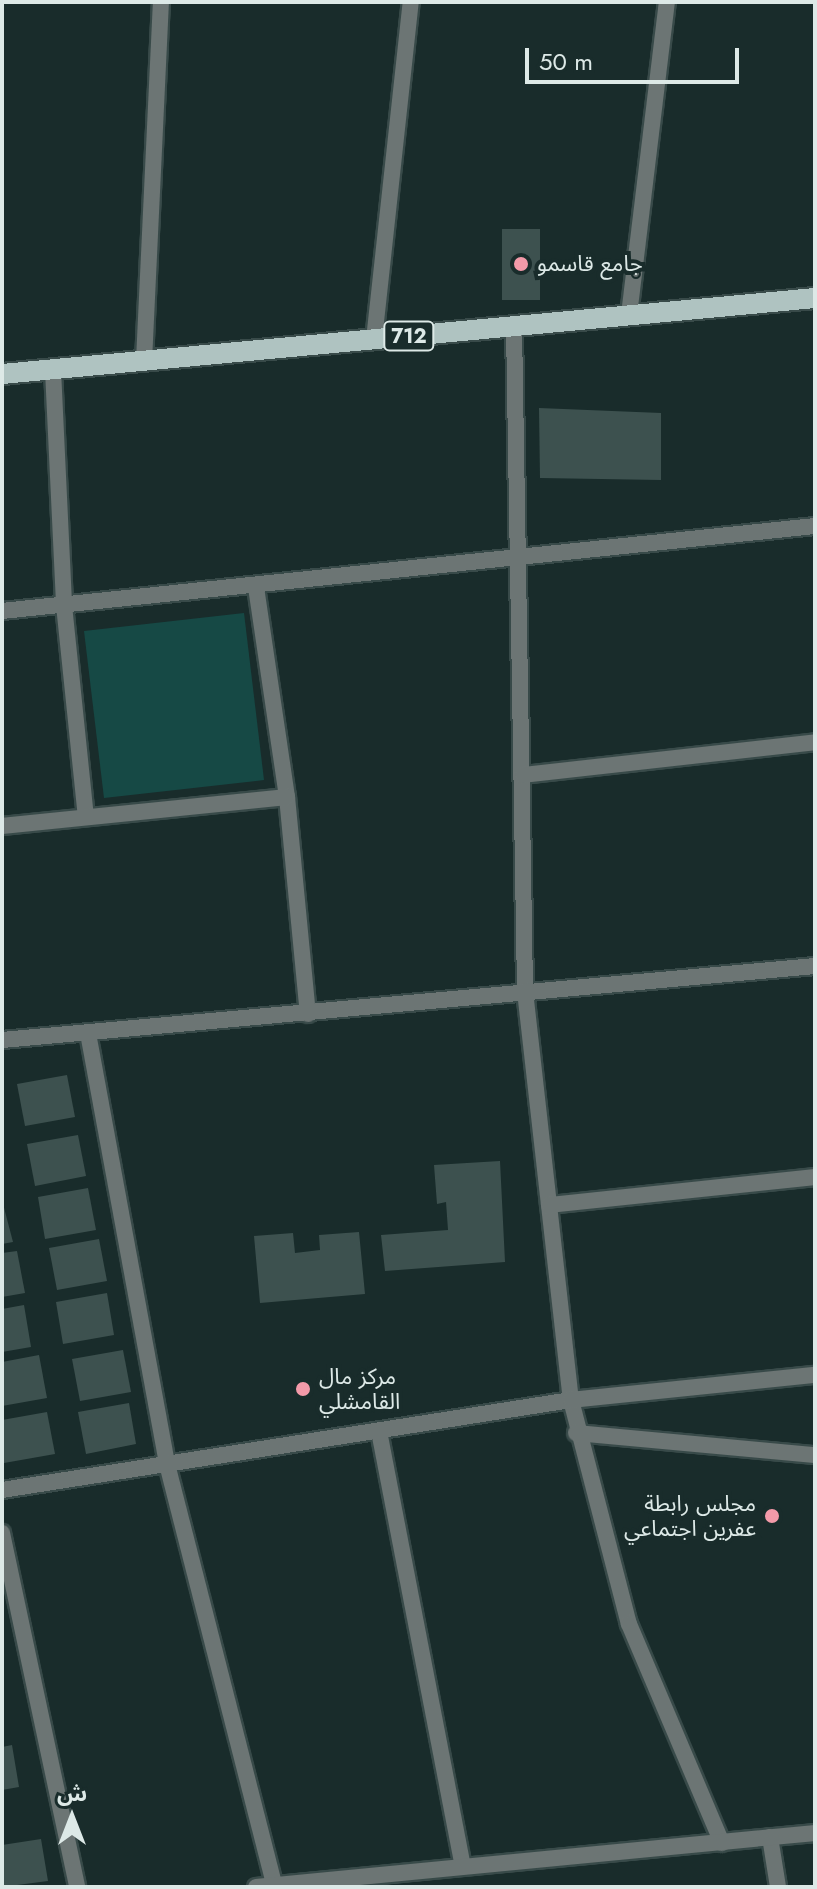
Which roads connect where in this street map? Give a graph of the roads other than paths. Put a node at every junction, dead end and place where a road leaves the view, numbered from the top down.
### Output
1 (161, 2) edge
2 (411, 2) edge
3 (667, 2) edge
4 (815, 298) edge
5 (629, 315) junction
6 (514, 326) junction
7 (374, 340) junction
8 (144, 361) junction
9 (53, 370) junction
10 (2, 374) edge
11 (815, 526) edge
12 (514, 561) junction
13 (256, 587) junction
14 (64, 605) junction
15 (2, 611) edge
16 (815, 742) edge
17 (523, 775) junction
18 (287, 797) junction
19 (86, 817) junction
20 (2, 826) edge
21 (815, 966) edge
22 (525, 991) junction
23 (308, 1014) junction
24 (88, 1033) junction
25 (2, 1040) edge
26 (815, 1177) edge
27 (549, 1205) junction
28 (815, 1375) edge
29 (571, 1400) junction
30 (379, 1431) junction
31 (576, 1433) junction
32 (815, 1455) edge
33 (167, 1464) junction
34 (2, 1490) edge
35 (2, 1533) edge
36 (815, 1833) edge
37 (770, 1837) junction
38 (722, 1843) junction
39 (463, 1866) junction
40 (274, 1885) edge
41 (77, 1887) edge
42 (256, 1887) edge
43 (778, 1887) edge

1 - 8 street
2 - 7 street
3 - 5 street
4 - 5 main road, 712
5 - 6 main road, 712
6 - 7 main road, 712
6 - 12 street
7 - 8 main road, 712
8 - 9 main road, 712
9 - 10 main road, 712
9 - 14 street
11 - 12 street
12 - 13 street
12 - 17 street
13 - 14 street
13 - 18 street
14 - 15 street
14 - 19 street
16 - 17 street
17 - 22 street
18 - 19 street
18 - 23 street
19 - 20 street
21 - 22 street
22 - 23 street
22 - 27 street
23 - 24 street
24 - 25 street
24 - 33 street
26 - 27 street
27 - 29 street
28 - 29 street
29 - 30 street
29 - 31 street
30 - 33 street
30 - 39 street
31 - 32 street
31 - 38 street
33 - 34 street
33 - 40 street
35 - 41 street
36 - 37 street
37 - 38 street
37 - 43 street
38 - 39 street
39 - 40 street
40 - 42 street

